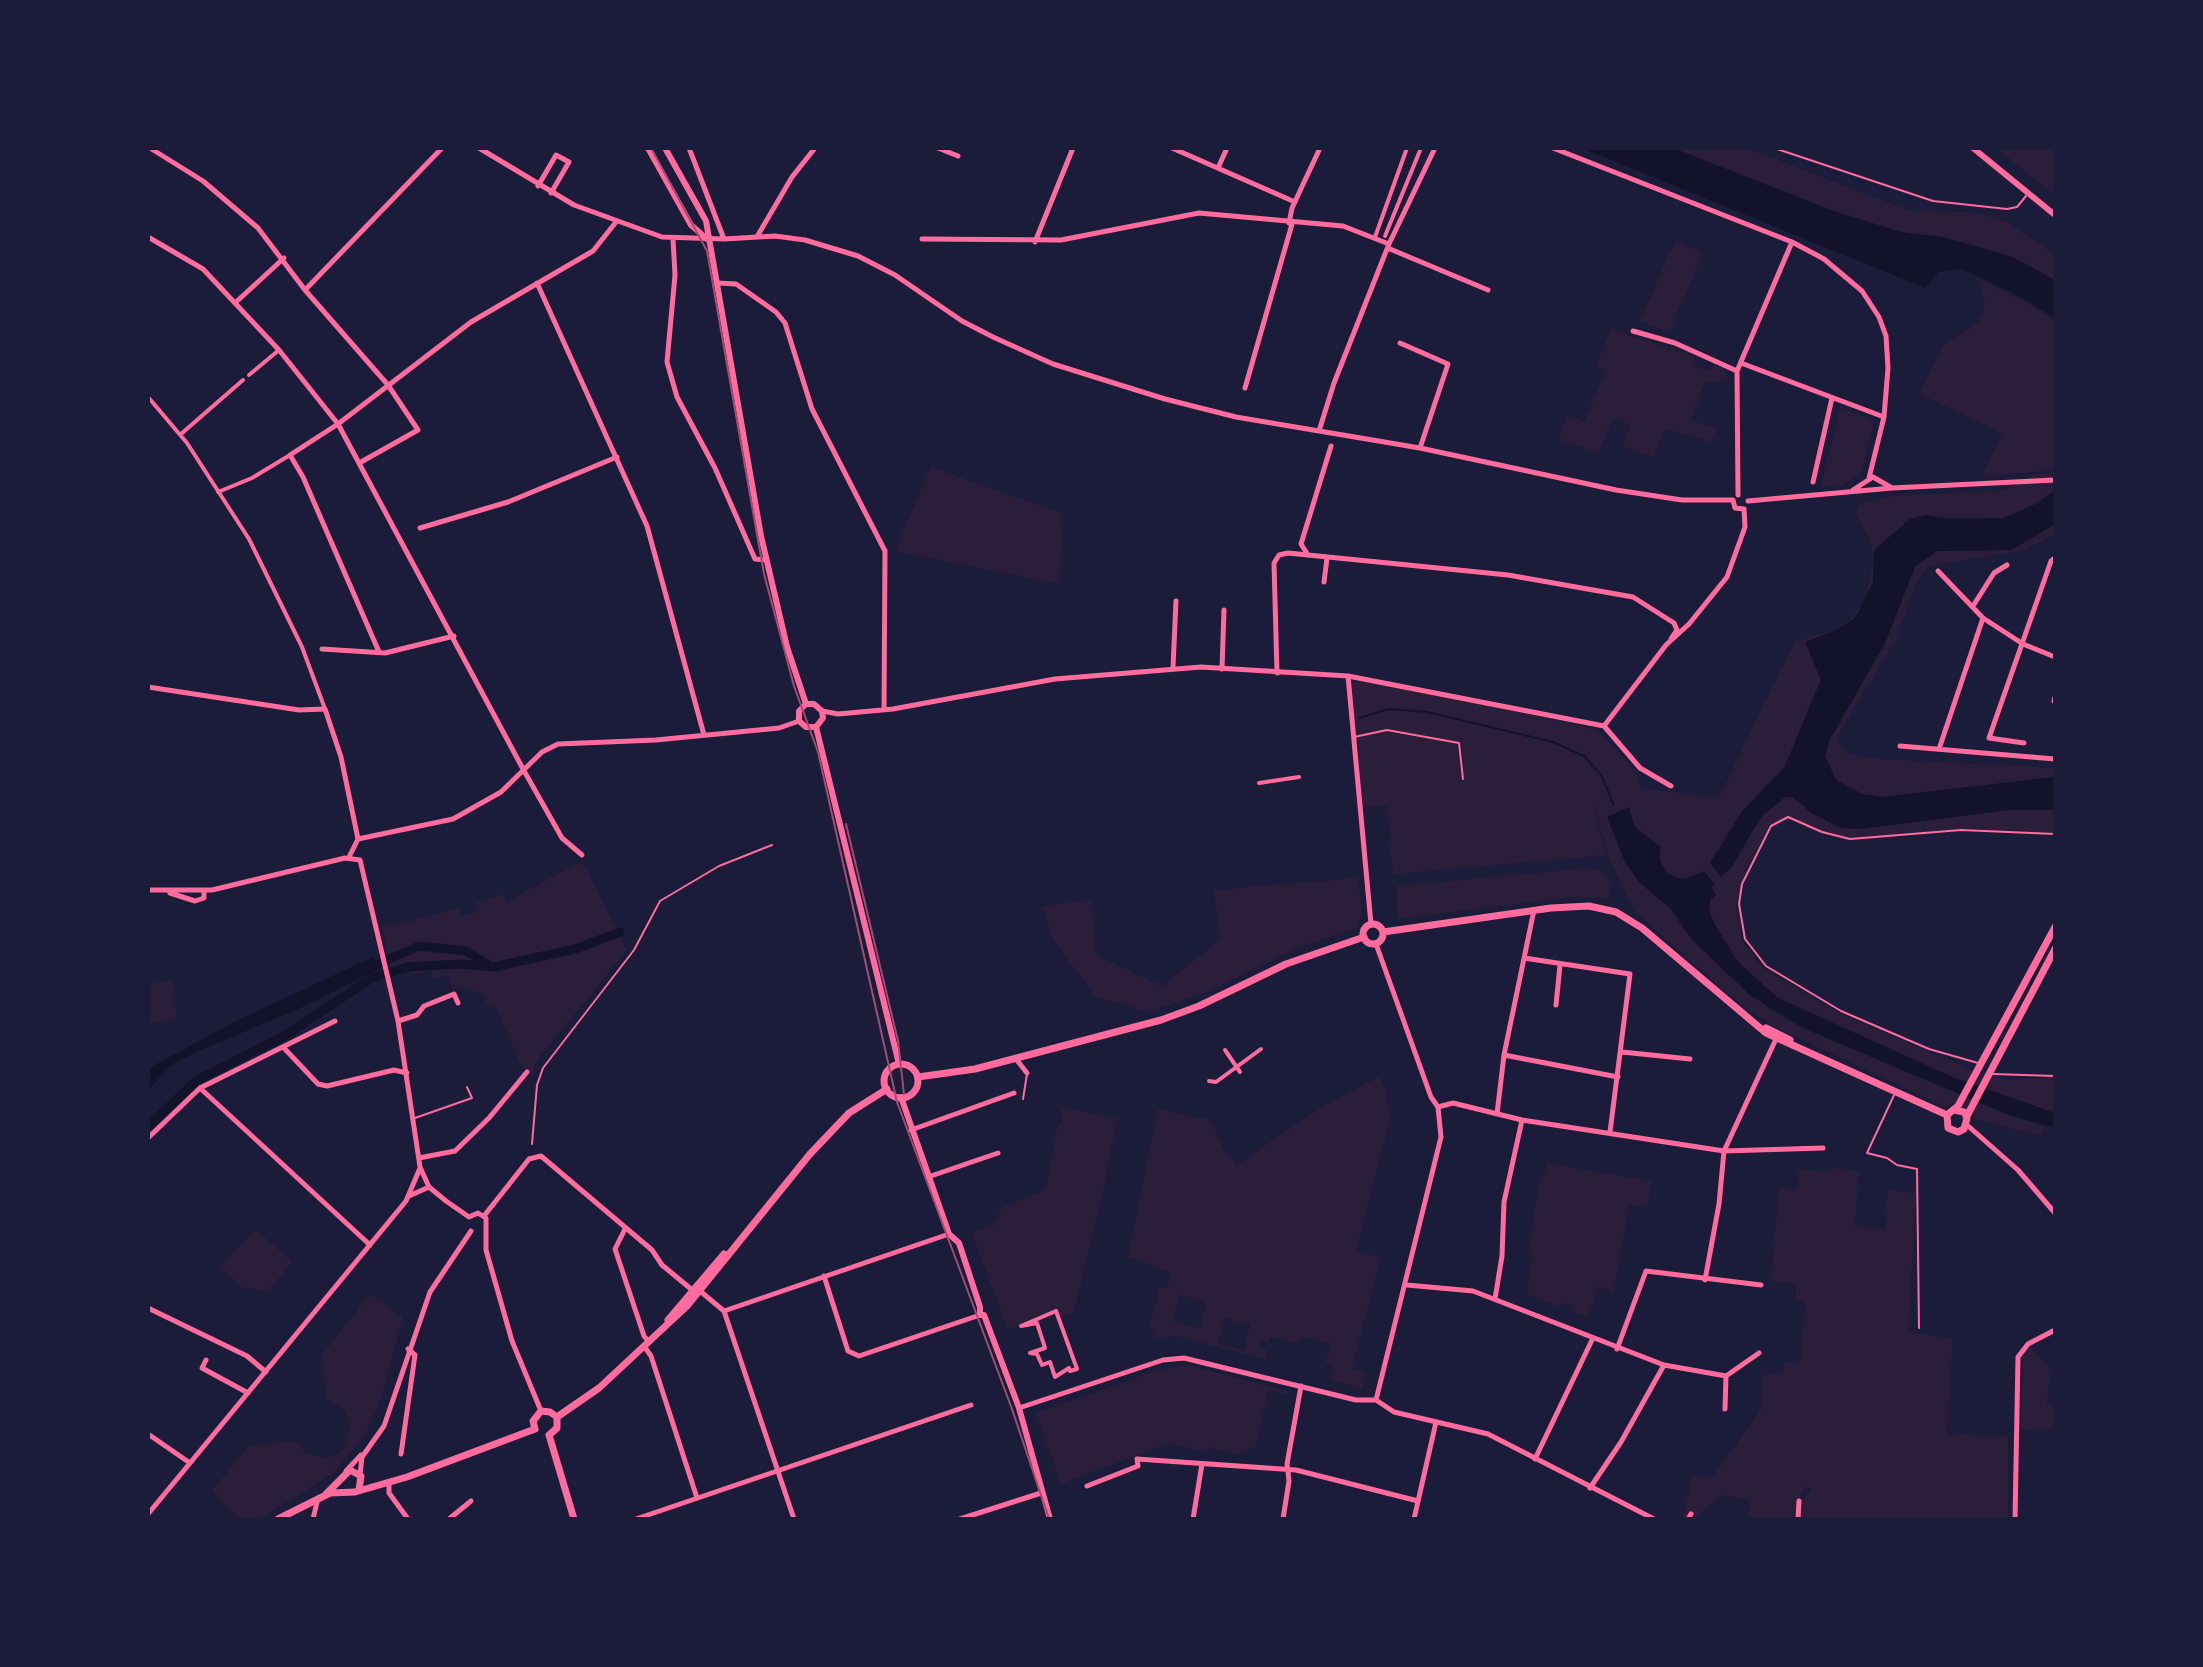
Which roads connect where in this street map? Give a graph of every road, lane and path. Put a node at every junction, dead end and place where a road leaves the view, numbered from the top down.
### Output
1 (150, 148) edge
2 (442, 148) edge
3 (479, 148) edge
4 (648, 148) edge
5 (665, 148) edge
6 (689, 148) edge
7 (815, 148) edge
8 (938, 148) edge
9 (1073, 148) edge
10 (1172, 148) edge
11 (1227, 148) edge
12 (1320, 148) edge
13 (1407, 148) edge
14 (1421, 148) edge
15 (1435, 148) edge
16 (1553, 148) edge
17 (1774, 148) edge
18 (1973, 148) edge
19 (958, 156) dead end
20 (1218, 168) junction
21 (538, 186) junction
22 (551, 193) junction
23 (2029, 194) junction
24 (1295, 202) junction
25 (2055, 215) edge
26 (616, 222) junction
27 (1291, 224) junction
28 (758, 235) junction
29 (1385, 236) dead end
30 (148, 237) edge
31 (1375, 237) junction
32 (673, 239) junction
33 (707, 239) junction
34 (724, 239) junction
35 (922, 239) dead end
36 (1035, 242) junction
37 (1792, 242) junction
38 (1389, 246) junction
39 (284, 258) junction
40 (537, 283) junction
41 (718, 283) junction
42 (305, 290) junction
43 (1488, 290) dead end
44 (235, 303) junction
45 (1633, 331) dead end
46 (1400, 343) dead end
47 (279, 350) junction
48 (1741, 363) junction
49 (1737, 371) junction
50 (249, 375) dead end
51 (243, 380) dead end
52 (388, 385) junction
53 (1245, 388) dead end
54 (148, 397) edge
55 (1832, 398) junction
56 (1884, 417) junction
57 (338, 424) junction
58 (1319, 431) junction
59 (181, 434) junction
60 (1333, 439) junction
61 (1420, 448) junction
62 (290, 455) junction
63 (617, 457) junction
64 (361, 462) junction
65 (1874, 464) junction
66 (1868, 479) junction
67 (1878, 480) junction
68 (2055, 480) edge
69 (1813, 482) dead end
70 (1892, 488) junction
71 (1853, 491) junction
72 (1869, 491) junction
73 (1877, 491) junction
74 (218, 492) junction
75 (1738, 495) junction
76 (1733, 500) junction
77 (1748, 501) junction
78 (1744, 509) junction
79 (420, 528) joint
80 (411, 530) dead end
81 (1309, 556) junction
82 (1327, 558) junction
83 (2055, 558) edge
84 (766, 560) junction
85 (2007, 565) dead end
86 (1938, 571) dead end
87 (1324, 582) dead end
88 (1176, 601) dead end
89 (1973, 606) junction
90 (1224, 610) dead end
91 (1983, 618) junction
92 (454, 636) junction
93 (1671, 639) junction
94 (2023, 644) junction
95 (322, 649) dead end
96 (379, 652) junction
97 (2055, 657) edge
98 (1173, 667) junction
99 (1222, 669) junction
100 (1277, 673) junction
101 (1348, 676) junction
102 (148, 687) edge
103 (806, 704) junction
104 (325, 709) junction
105 (884, 710) junction
106 (822, 711) junction
107 (799, 721) junction
108 (1604, 726) junction
109 (816, 727) junction
110 (704, 735) junction
111 (1353, 735) junction
112 (2024, 743) dead end
113 (1900, 746) dead end
114 (1939, 749) junction
115 (2055, 759) edge
116 (523, 769) junction
117 (1299, 777) dead end
118 (1463, 779) dead end
119 (1259, 783) dead end
120 (1671, 786) dead end
121 (2055, 834) edge
122 (358, 839) junction
123 (772, 845) dead end
124 (582, 855) dead end
125 (349, 857) junction
126 (148, 890) edge
127 (166, 891) junction
128 (204, 891) junction
129 (1534, 909) junction
130 (1371, 924) junction
131 (2055, 927) edge
132 (1383, 932) junction
133 (1364, 937) junction
134 (1376, 944) junction
135 (2055, 949) edge
136 (1524, 958) junction
137 (1560, 965) junction
138 (458, 1003) dead end
139 (1556, 1005) dead end
140 (335, 1021) dead end
141 (398, 1021) junction
142 (1756, 1024) junction
143 (1776, 1039) junction
144 (283, 1047) junction
145 (1261, 1049) dead end
146 (1225, 1050) dead end
147 (1805, 1050) junction
148 (1622, 1052) junction
149 (1504, 1055) junction
150 (1016, 1059) junction
151 (1690, 1059) dead end
152 (899, 1064) junction
153 (1978, 1068) junction
154 (528, 1069) dead end
155 (1238, 1070) junction
156 (407, 1073) junction
157 (1027, 1073) joint
158 (1987, 1074) junction
159 (2055, 1076) edge
160 (918, 1077) junction
161 (1618, 1077) junction
162 (1209, 1081) dead end
163 (467, 1087) dead end
164 (200, 1088) junction
165 (887, 1089) junction
166 (1025, 1089) junction
167 (1896, 1092) junction
168 (1014, 1093) joint
169 (901, 1097) junction
170 (1023, 1099) dead end
171 (1438, 1107) junction
172 (1953, 1110) junction
173 (1967, 1113) junction
174 (1497, 1114) junction
175 (414, 1118) junction
176 (1522, 1120) junction
177 (1967, 1125) junction
178 (910, 1130) junction
179 (1610, 1132) junction
180 (148, 1138) edge
181 (532, 1144) dead end
182 (1823, 1148) dead end
183 (1724, 1151) junction
184 (998, 1153) dead end
185 (419, 1158) junction
186 (420, 1167) junction
187 (927, 1177) junction
188 (429, 1187) junction
189 (409, 1197) junction
190 (2055, 1213) edge
191 (484, 1216) junction
192 (469, 1217) junction
193 (625, 1229) junction
194 (471, 1231) junction
195 (483, 1231) junction
196 (949, 1234) junction
197 (370, 1245) junction
198 (732, 1247) junction
199 (824, 1276) junction
200 (1705, 1280) junction
201 (1407, 1285) junction
202 (1761, 1285) dead end
203 (691, 1289) junction
204 (700, 1291) junction
205 (1495, 1299) junction
206 (148, 1308) edge
207 (724, 1311) junction
208 (980, 1315) junction
209 (1919, 1328) dead end
210 (662, 1329) junction
211 (2055, 1330) edge
212 (1592, 1340) junction
213 (646, 1344) junction
214 (408, 1349) junction
215 (1617, 1349) junction
216 (1759, 1353) dead end
217 (1031, 1356) joint
218 (206, 1360) dead end
219 (1664, 1365) junction
220 (266, 1372) junction
221 (1726, 1376) junction
222 (1301, 1386) junction
223 (248, 1393) junction
224 (1376, 1400) junction
225 (971, 1405) dead end
226 (1019, 1408) junction
227 (1725, 1409) dead end
228 (541, 1411) junction
229 (557, 1417) junction
230 (1436, 1422) junction
231 (535, 1429) junction
232 (148, 1434) edge
233 (549, 1435) junction
234 (370, 1446) junction
235 (401, 1454) dead end
236 (1535, 1459) junction
237 (190, 1463) junction
238 (1202, 1464) junction
239 (1287, 1468) junction
240 (779, 1471) junction
241 (344, 1474) junction
242 (361, 1475) junction
243 (385, 1483) junction
244 (1087, 1486) dead end
245 (1590, 1488) junction
246 (357, 1491) junction
247 (347, 1492) junction
248 (1041, 1493) junction
249 (318, 1498) junction
250 (697, 1498) junction
251 (471, 1501) dead end
252 (1418, 1501) junction
253 (1799, 1501) dead end
254 (148, 1514) edge
255 (972, 1517) edge
256 (278, 1519) edge
257 (313, 1519) edge
258 (408, 1519) edge
259 (449, 1519) edge
260 (574, 1519) edge
261 (636, 1519) edge
262 (794, 1519) edge
263 (960, 1519) edge
264 (1050, 1519) edge
265 (1193, 1519) edge
266 (1283, 1519) edge
267 (1414, 1519) edge
268 (1654, 1519) edge
269 (1798, 1519) edge
270 (2015, 1519) edge

1 - 39 street
2 - 42 street
3 - 21 street
4 - 33 street
5 - 33 street
6 - 34 street
7 - 28 street
8 - 19 street
9 - 36 street
10 - 20 street
11 - 20 street
12 - 24 street
13 - 31 street
14 - 29 street
15 - 38 street
16 - 37 street
17 - 23 lane
18 - 23 street
20 - 24 street
21 - 22 street
21 - 22 street
22 - 26 street
23 - 25 street
24 - 27 street
26 - 32 street
26 - 40 street
27 - 31 street
27 - 36 street
27 - 53 street
28 - 34 street
28 - 58 street
30 - 44 street
31 - 38 street
32 - 33 street
32 - 84 street
33 - 34 street
33 - 41 street
35 - 36 street
37 - 48 street
37 - 56 street
38 - 43 street
38 - 58 street
39 - 42 street
39 - 44 street
40 - 52 street
40 - 63 street
41 - 84 street
41 - 105 street
42 - 52 street
44 - 47 street
45 - 49 street
46 - 61 street
47 - 50 street
47 - 57 street
48 - 49 street
48 - 55 street
49 - 75 street
51 - 59 street
52 - 57 street
52 - 64 street
54 - 59 street
55 - 56 street
55 - 69 street
56 - 65 street
57 - 62 street
57 - 64 street
58 - 60 street
59 - 74 street
60 - 61 street
60 - 81 street
61 - 76 street
62 - 74 street
62 - 96 street
63 - 79 street
63 - 110 street
64 - 92 street
65 - 66 street
65 - 67 street
66 - 67 street
66 - 71 street
66 - 72 street
67 - 70 street
67 - 73 street
68 - 70 street
70 - 73 street
71 - 72 street
71 - 77 street
72 - 73 street
74 - 104 street
75 - 76 street
75 - 77 street
76 - 78 street
77 - 78 street
78 - 93 street
79 - 80 street
81 - 82 street
81 - 100 street
82 - 87 street
82 - 93 street
83 - 94 street
84 - 103 street
85 - 89 street
86 - 89 street
88 - 98 street
89 - 91 street
90 - 99 street
91 - 94 street
91 - 114 street
92 - 96 street
92 - 116 street
93 - 108 street
94 - 97 street
94 - 112 street
95 - 96 street
98 - 99 street
98 - 105 street
99 - 100 street
100 - 101 street
101 - 108 street
101 - 111 street
102 - 104 street
103 - 106 street
103 - 107 street
104 - 122 street
105 - 106 street
106 - 109 street
107 - 109 street
107 - 110 street
108 - 120 street
109 - 152 street
110 - 116 street
111 - 118 lane
111 - 130 street
113 - 114 street
114 - 115 street
116 - 122 street
116 - 124 street
117 - 119 street
121 - 153 lane
122 - 125 street
123 - 181 lane
125 - 128 street
125 - 141 street
126 - 127 street
127 - 128 street
127 - 128 street
129 - 132 main road
129 - 136 street
129 - 142 main road
130 - 132 main road
130 - 133 main road
131 - 153 main road
132 - 134 main road
133 - 134 main road
133 - 150 main road
134 - 171 street
135 - 158 main road
136 - 137 street
136 - 149 street
137 - 139 street
137 - 148 street
138 - 141 street
140 - 144 street
141 - 156 street
142 - 143 main road
142 - 147 main road
143 - 147 main road
143 - 183 street
144 - 156 street
144 - 164 street
145 - 155 street
146 - 155 street
147 - 167 main road
148 - 151 street
148 - 161 street
149 - 161 street
149 - 174 street
150 - 157 street
150 - 160 main road
152 - 160 main road
152 - 165 main road
153 - 172 main road
154 - 185 street
155 - 162 street
156 - 175 street
157 - 166 lane
158 - 159 lane
158 - 173 main road
160 - 169 main road
161 - 179 street
163 - 175 lane
164 - 180 street
164 - 197 street
165 - 169 main road
165 - 198 main road
166 - 168 lane
166 - 170 lane
167 - 172 main road
167 - 209 lane
168 - 178 street
169 - 178 street
171 - 174 street
171 - 201 street
172 - 173 main road
172 - 177 main road
173 - 177 main road
174 - 176 street
175 - 185 street
176 - 179 street
176 - 205 street
177 - 190 street
178 - 187 street
179 - 183 street
182 - 183 street
183 - 200 street
184 - 187 street
185 - 186 street
186 - 188 street
186 - 189 street
187 - 196 street
188 - 189 street
188 - 192 street
189 - 197 street
191 - 192 street
191 - 193 street
191 - 195 street
192 - 194 street
193 - 203 street
193 - 213 street
194 - 195 street
194 - 214 street
195 - 228 street
196 - 199 street
196 - 208 street
197 - 220 street
198 - 203 main road
198 - 204 main road
199 - 207 street
199 - 208 street
200 - 202 street
200 - 215 street
201 - 205 street
201 - 224 street
203 - 210 main road
204 - 207 street
204 - 210 main road
205 - 212 street
206 - 220 street
207 - 240 street
208 - 226 street
210 - 213 main road
211 - 270 street
212 - 215 street
212 - 236 street
213 - 229 main road
213 - 250 street
214 - 234 street
214 - 235 street
215 - 219 street
216 - 221 street
217 - 217 street
218 - 223 street
219 - 221 street
219 - 245 street
220 - 223 street
221 - 227 street
222 - 224 street
222 - 226 street
222 - 239 street
223 - 237 street
224 - 230 street
225 - 240 street
226 - 248 street
228 - 229 main road
228 - 231 main road
229 - 233 main road
230 - 236 street
230 - 252 street
231 - 233 main road
231 - 243 main road
232 - 237 street
233 - 260 main road
234 - 241 street
234 - 242 street
236 - 245 street
237 - 254 street
238 - 239 street
238 - 244 street
238 - 265 street
239 - 252 street
239 - 266 street
240 - 250 street
240 - 262 street
241 - 242 main road
241 - 247 main road
241 - 249 main road
242 - 243 main road
242 - 246 main road
243 - 246 main road
243 - 258 street
245 - 268 street
246 - 247 main road
247 - 249 main road
248 - 255 street
248 - 264 street
249 - 256 main road
249 - 257 street
250 - 261 street
251 - 259 street
252 - 267 street
253 - 269 street
255 - 263 street

